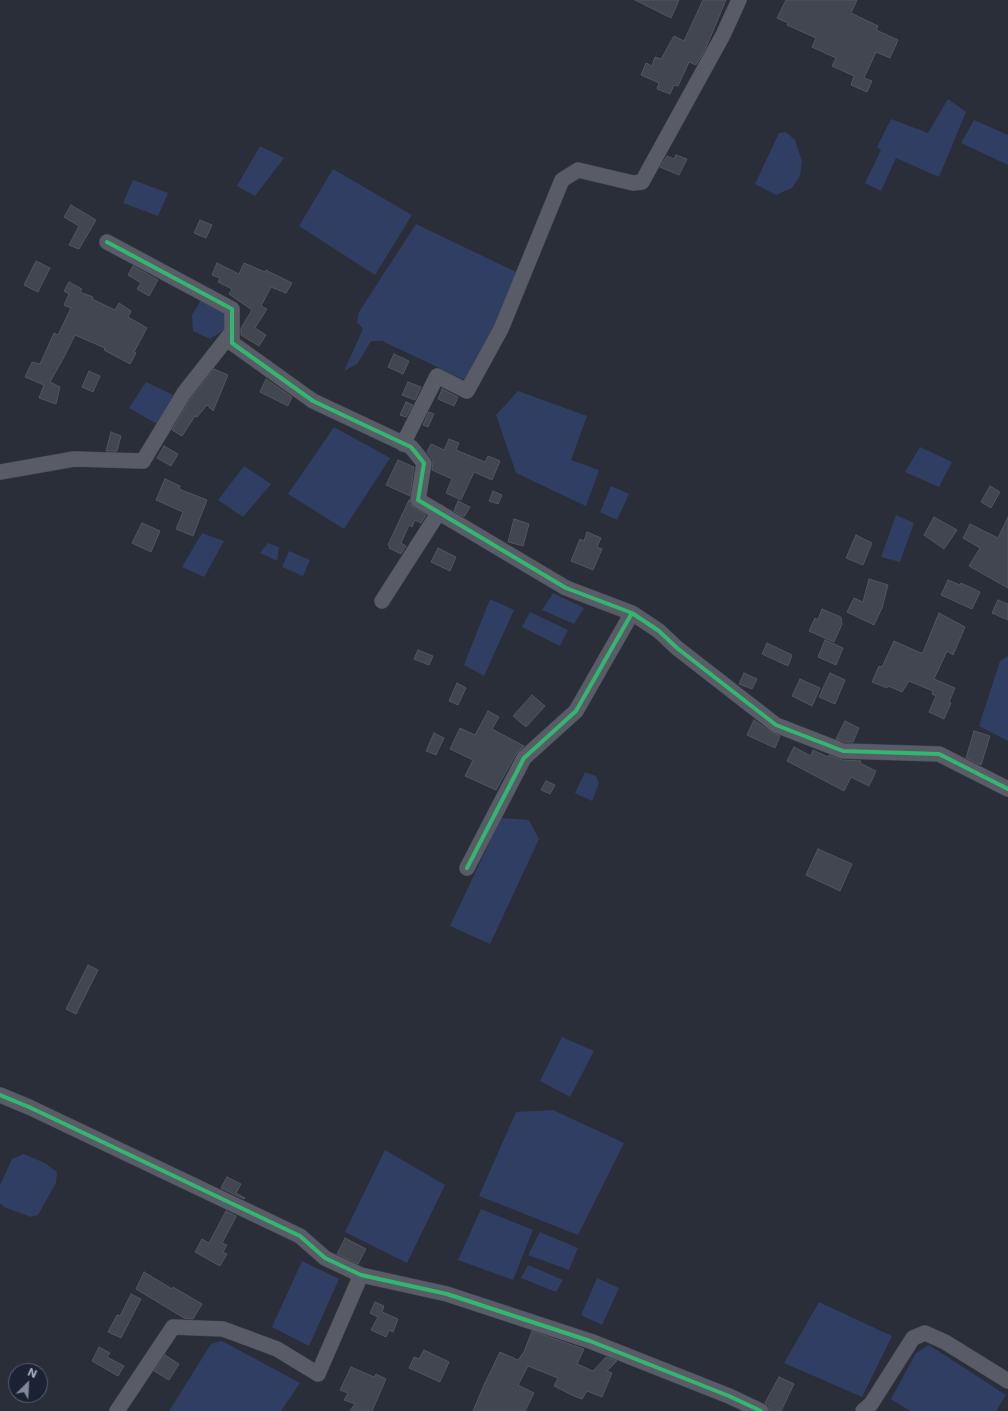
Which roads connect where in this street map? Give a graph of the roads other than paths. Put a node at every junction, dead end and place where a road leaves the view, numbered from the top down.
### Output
1 (739, 0) edge
2 (107, 242) dead end
3 (232, 332) junction
4 (403, 444) junction
5 (0, 472) edge
6 (438, 512) junction
7 (382, 601) dead end
8 (632, 613) junction
9 (1008, 789) edge
10 (467, 868) dead end
11 (0, 1095) edge
12 (360, 1275) junction
13 (1008, 1381) edge
14 (117, 1411) edge
15 (760, 1411) edge
16 (863, 1411) edge

1 - 4 street
2 - 3 street
3 - 4 street
3 - 5 street
4 - 6 street
6 - 7 street
6 - 8 street
8 - 9 street
8 - 10 street
11 - 12 street
12 - 14 street
12 - 15 street
13 - 16 street

